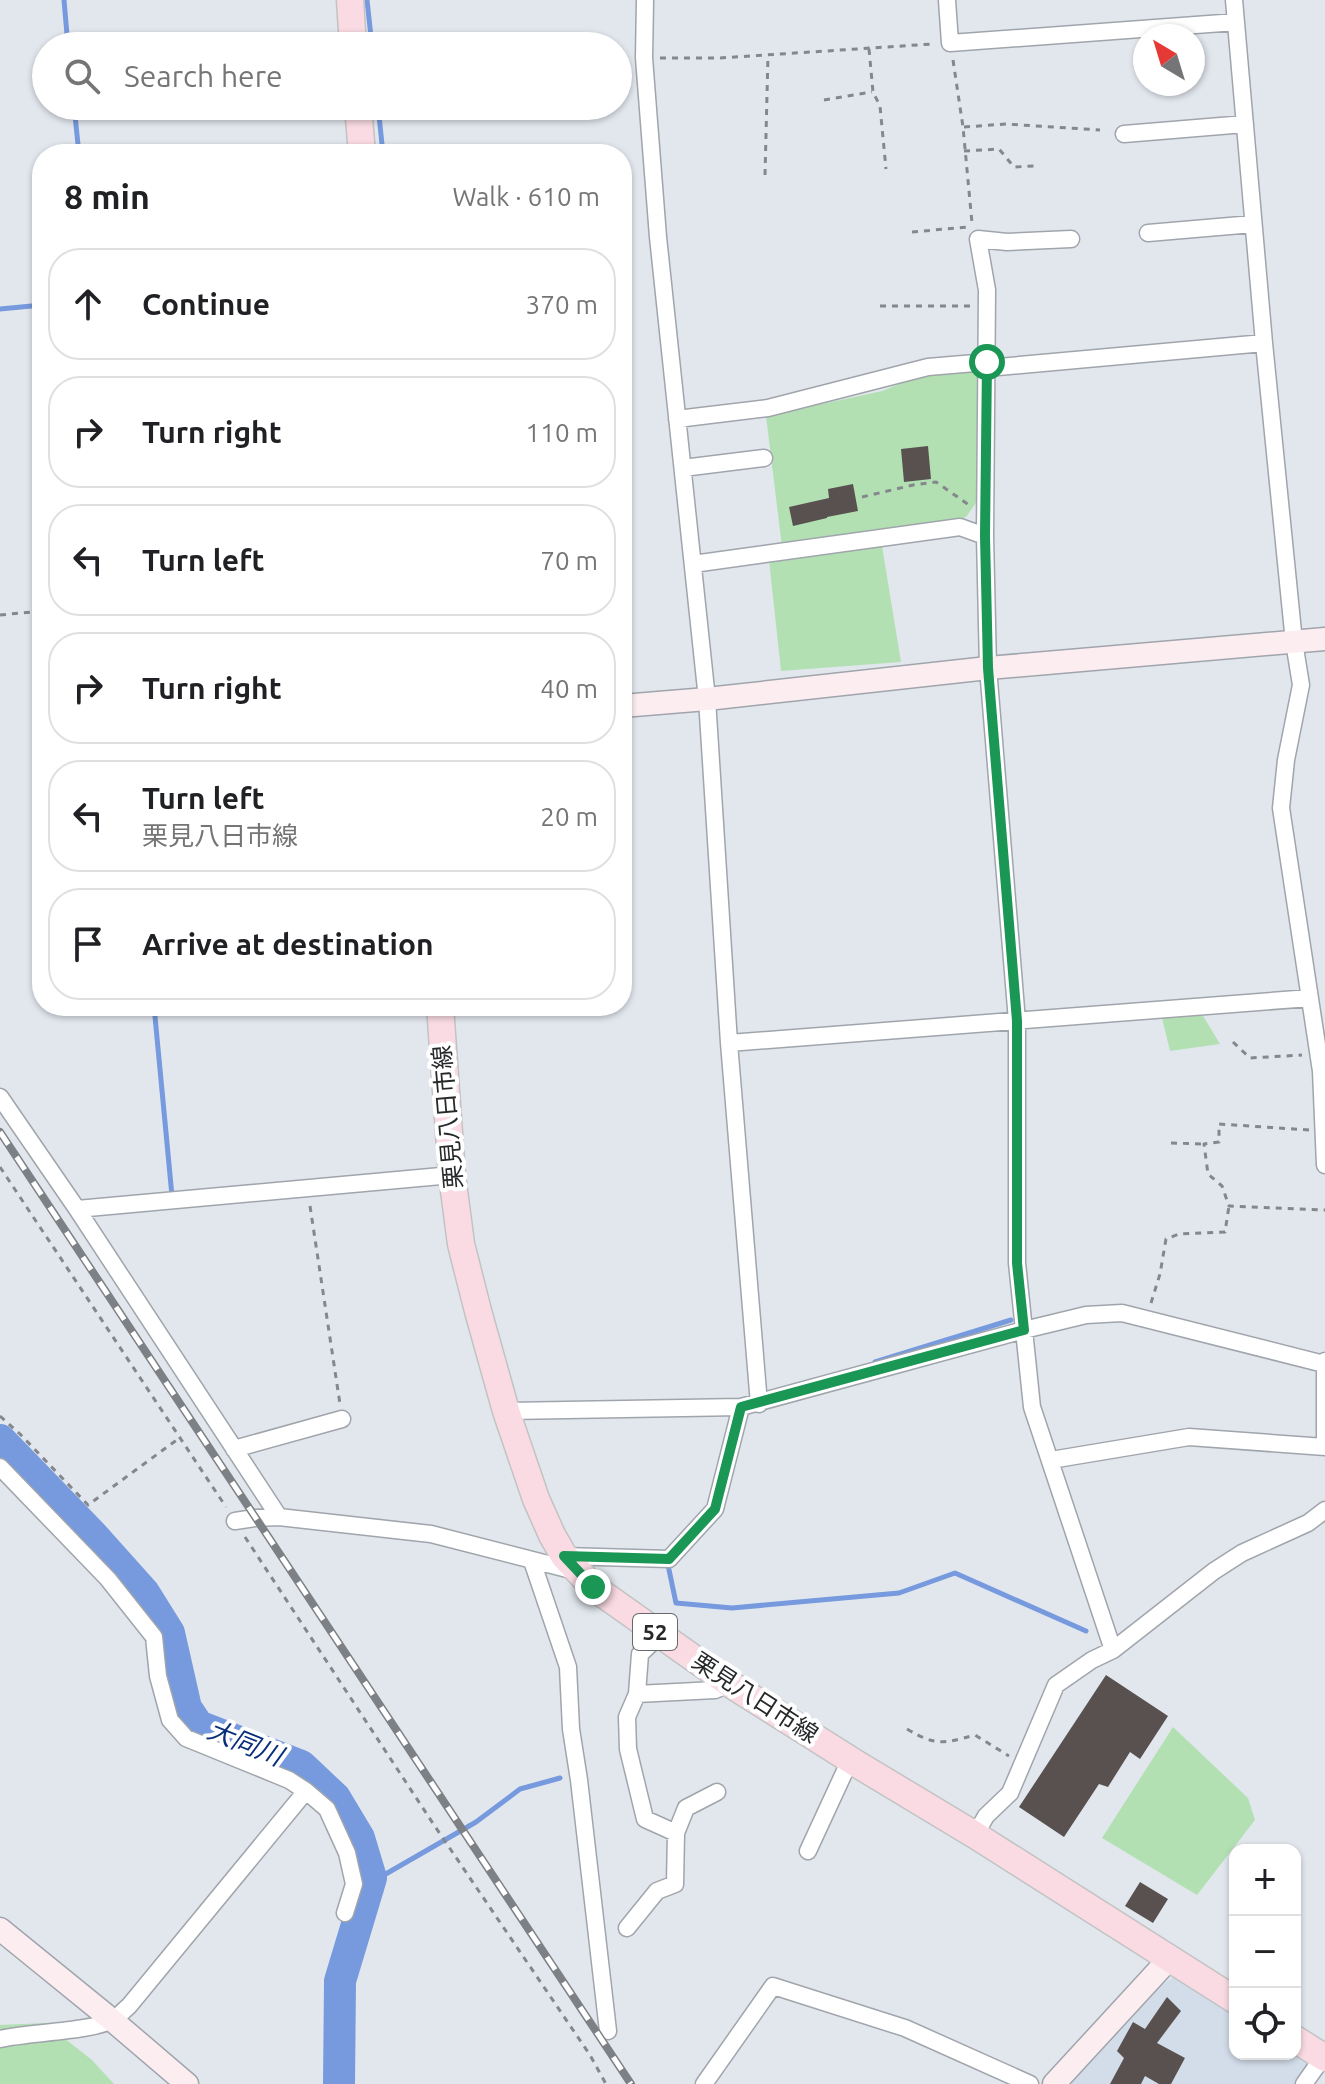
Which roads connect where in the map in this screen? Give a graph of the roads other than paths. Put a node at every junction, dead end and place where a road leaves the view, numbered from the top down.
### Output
1 (350, 0) edge
2 (645, 0) edge
3 (947, 0) edge
4 (1234, 0) edge
5 (1236, 22) junction
6 (352, 32) edge
7 (359, 120) edge
8 (1245, 124) junction
9 (1124, 134) dead end
10 (361, 144) edge
11 (1253, 224) junction
12 (1148, 233) dead end
13 (1071, 239) dead end
14 (1264, 343) junction
15 (987, 365) junction
16 (677, 419) junction
17 (764, 458) dead end
18 (683, 468) junction
19 (985, 536) junction
20 (693, 564) junction
21 (1325, 639) edge
22 (1294, 642) junction
23 (988, 668) junction
24 (707, 699) junction
25 (632, 705) edge
26 (1310, 998) junction
27 (441, 1016) edge
28 (1017, 1021) junction
29 (729, 1043) junction
30 (1321, 1065) edge
31 (0, 1097) edge
32 (1324, 1132) edge
33 (1325, 1165) edge
34 (452, 1175) junction
35 (77, 1209) junction
36 (1024, 1330) junction
37 (1324, 1362) edge
38 (759, 1404) junction
39 (741, 1407) junction
40 (506, 1411) junction
41 (342, 1419) road end
42 (1325, 1447) edge
43 (234, 1449) junction
44 (1051, 1460) junction
45 (0, 1467) edge
46 (1325, 1510) edge
47 (279, 1517) junction
48 (235, 1521) road end
49 (532, 1561) junction
50 (570, 1564) junction
51 (660, 1635) junction
52 (1113, 1650) junction
53 (730, 1684) junction
54 (637, 1694) junction
55 (850, 1760) junction
56 (306, 1791) junction
57 (717, 1792) dead end
58 (676, 1833) junction
59 (975, 1835) junction
60 (808, 1851) dead end
61 (345, 1913) dead end
62 (627, 1928) dead end
63 (0, 1929) edge
64 (1170, 1958) junction
65 (1229, 1996) edge
66 (112, 2020) junction
67 (608, 2031) dead end
68 (0, 2039) edge
69 (1301, 2043) edge
70 (1324, 2058) edge
71 (187, 2084) edge
72 (704, 2084) edge
73 (1030, 2084) edge
74 (1054, 2084) edge
75 (1304, 2084) edge

1 - 6 main road
2 - 16 street
3 - 5 street
4 - 5 street
5 - 8 street
7 - 10 main road
8 - 9 street
8 - 11 street
11 - 12 street
11 - 14 street
13 - 15 street
14 - 15 street
14 - 22 street
15 - 16 street
15 - 19 street
16 - 18 street
17 - 18 street
18 - 20 street
19 - 20 street
19 - 23 street
20 - 24 street
21 - 22 street
22 - 23 street
22 - 26 street
23 - 24 street
23 - 28 street
24 - 25 street
24 - 29 street
26 - 28 street
26 - 30 street
27 - 34 main road, 栗見八日市線 / 52
28 - 29 street
28 - 36 street
29 - 38 street
30 - 32 street
31 - 35 street
32 - 33 street
34 - 35 street
34 - 40 main road, 栗見八日市線 / 52
35 - 43 street
36 - 37 street
36 - 38 street
36 - 44 street
37 - 42 street
38 - 39 street
39 - 40 street
39 - 50 street
40 - 50 main road, 栗見八日市線 / 52
41 - 43 street
42 - 44 street
43 - 47 street
44 - 52 street
45 - 56 street
46 - 52 street
47 - 48 street
47 - 49 street
49 - 50 street
49 - 67 street
50 - 51 main road, 栗見八日市線 / 52
51 - 53 main road, 栗見八日市線 / 52
51 - 54 street
52 - 59 street
53 - 54 street
53 - 55 main road, 栗見八日市線 / 52
54 - 58 street
55 - 59 main road, 栗見八日市線 / 52
55 - 60 street
56 - 61 street
56 - 66 street
57 - 58 street
58 - 62 street
59 - 64 main road, 栗見八日市線 / 52
63 - 66 street
64 - 65 main road, 栗見八日市線 / 52
64 - 74 street
66 - 68 street
66 - 71 street
69 - 70 main road
70 - 75 street
72 - 73 street

